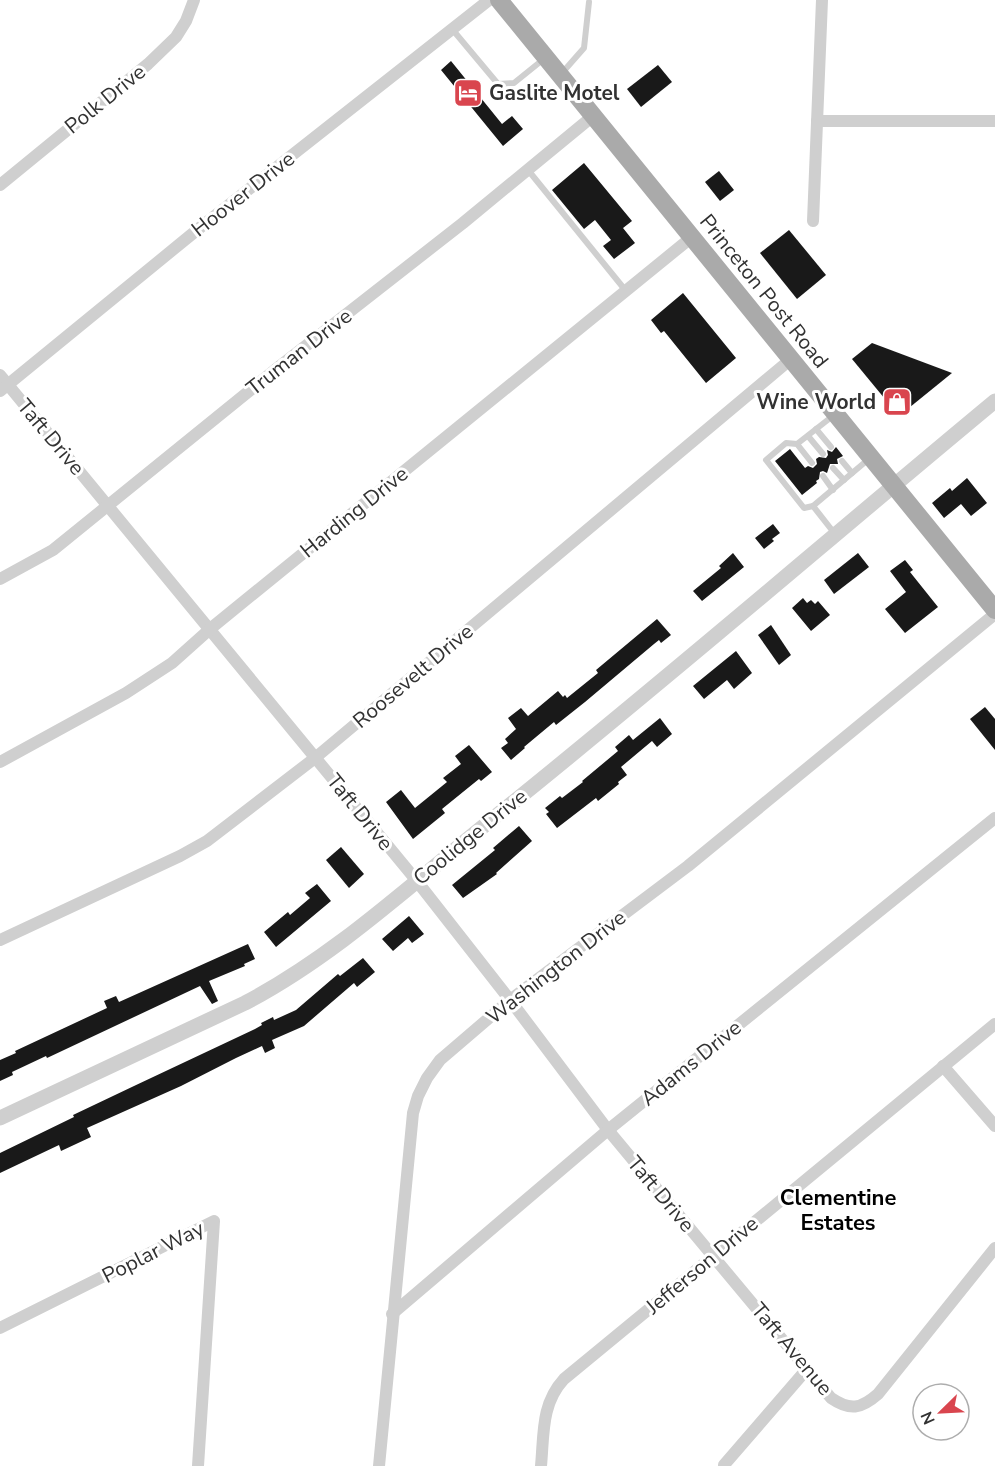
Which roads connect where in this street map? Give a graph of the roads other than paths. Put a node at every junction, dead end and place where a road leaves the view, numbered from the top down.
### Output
1 (194, 0) edge
2 (489, 0) edge
3 (498, 0) edge
4 (822, 0) edge
5 (589, 1) edge
6 (452, 29) junction
7 (546, 57) junction
8 (560, 75) junction
9 (593, 116) junction
10 (817, 121) junction
11 (995, 121) edge
12 (528, 169) junction
13 (0, 185) edge
14 (813, 221) dead end
15 (692, 237) junction
16 (626, 291) junction
17 (791, 359) junction
18 (3, 384) edge
19 (995, 401) edge
20 (835, 414) junction
21 (816, 429) junction
22 (808, 436) junction
23 (797, 444) junction
24 (831, 447) dead end
25 (823, 454) dead end
26 (871, 457) junction
27 (842, 460) dead end
28 (812, 463) dead end
29 (833, 468) dead end
30 (852, 473) junction
31 (823, 476) dead end
32 (844, 480) junction
33 (893, 485) junction
34 (833, 490) junction
35 (108, 506) junction
36 (813, 506) junction
37 (836, 534) junction
38 (0, 579) edge
39 (995, 612) edge
40 (210, 630) junction
41 (315, 758) junction
42 (0, 762) edge
43 (995, 818) edge
44 (416, 880) junction
45 (0, 940) edge
46 (510, 1000) junction
47 (995, 1024) edge
48 (943, 1066) junction
49 (0, 1118) edge
50 (995, 1126) edge
51 (608, 1130) junction
52 (995, 1248) edge
53 (712, 1256) junction
54 (392, 1314) junction
55 (0, 1328) edge
56 (807, 1370) junction
57 (724, 1465) edge
58 (198, 1466) edge
59 (379, 1466) edge
60 (541, 1466) edge

1 - 13 street, Polk Drive
2 - 6 street, Hoover Drive
3 - 7 main road, Princeton Post Road
4 - 10 street
5 - 8 lane
6 - 7 lane
6 - 18 street, Hoover Drive
7 - 8 main road, Princeton Post Road
8 - 9 main road, Princeton Post Road
9 - 12 street, Truman Drive
9 - 15 main road, Princeton Post Road
10 - 11 street
10 - 14 street
12 - 16 lane
12 - 35 street, Truman Drive
15 - 16 street, Harding Drive
15 - 17 main road, Princeton Post Road
16 - 40 street, Harding Drive
17 - 20 main road, Princeton Post Road
17 - 41 street, Roosevelt Drive
18 - 35 street, Taft Drive
19 - 33 street, Coolidge Drive
20 - 21 lane
20 - 26 main road, Princeton Post Road
21 - 22 lane
21 - 24 lane
22 - 23 lane
22 - 25 lane
23 - 28 lane
23 - 36 lane
26 - 30 lane
26 - 33 main road, Princeton Post Road
27 - 30 lane
29 - 32 lane
30 - 32 lane
31 - 34 lane
32 - 34 lane
33 - 37 street, Coolidge Drive
33 - 39 main road, Princeton Post Road
34 - 36 lane
35 - 38 street, Truman Drive
35 - 40 street, Taft Drive
36 - 37 lane
37 - 44 street, Coolidge Drive
39 - 46 street, Washington Drive
40 - 41 street, Taft Drive
40 - 42 street, Harding Drive
41 - 44 street, Taft Drive
41 - 45 street, Roosevelt Drive
43 - 51 street, Adams Drive
44 - 46 street, Taft Drive
44 - 49 street, Coolidge Drive
46 - 51 street, Taft Drive
46 - 54 street, Washington Drive
47 - 48 street, Jefferson Drive
48 - 50 street
48 - 53 street, Jefferson Drive
51 - 53 street, Taft Drive
51 - 54 street, Adams Drive
52 - 56 street, Taft Avenue
53 - 56 street, Taft Avenue
53 - 60 street, Jefferson Drive
54 - 59 street, Washington Drive
55 - 58 street, Poplar Way
56 - 57 street

